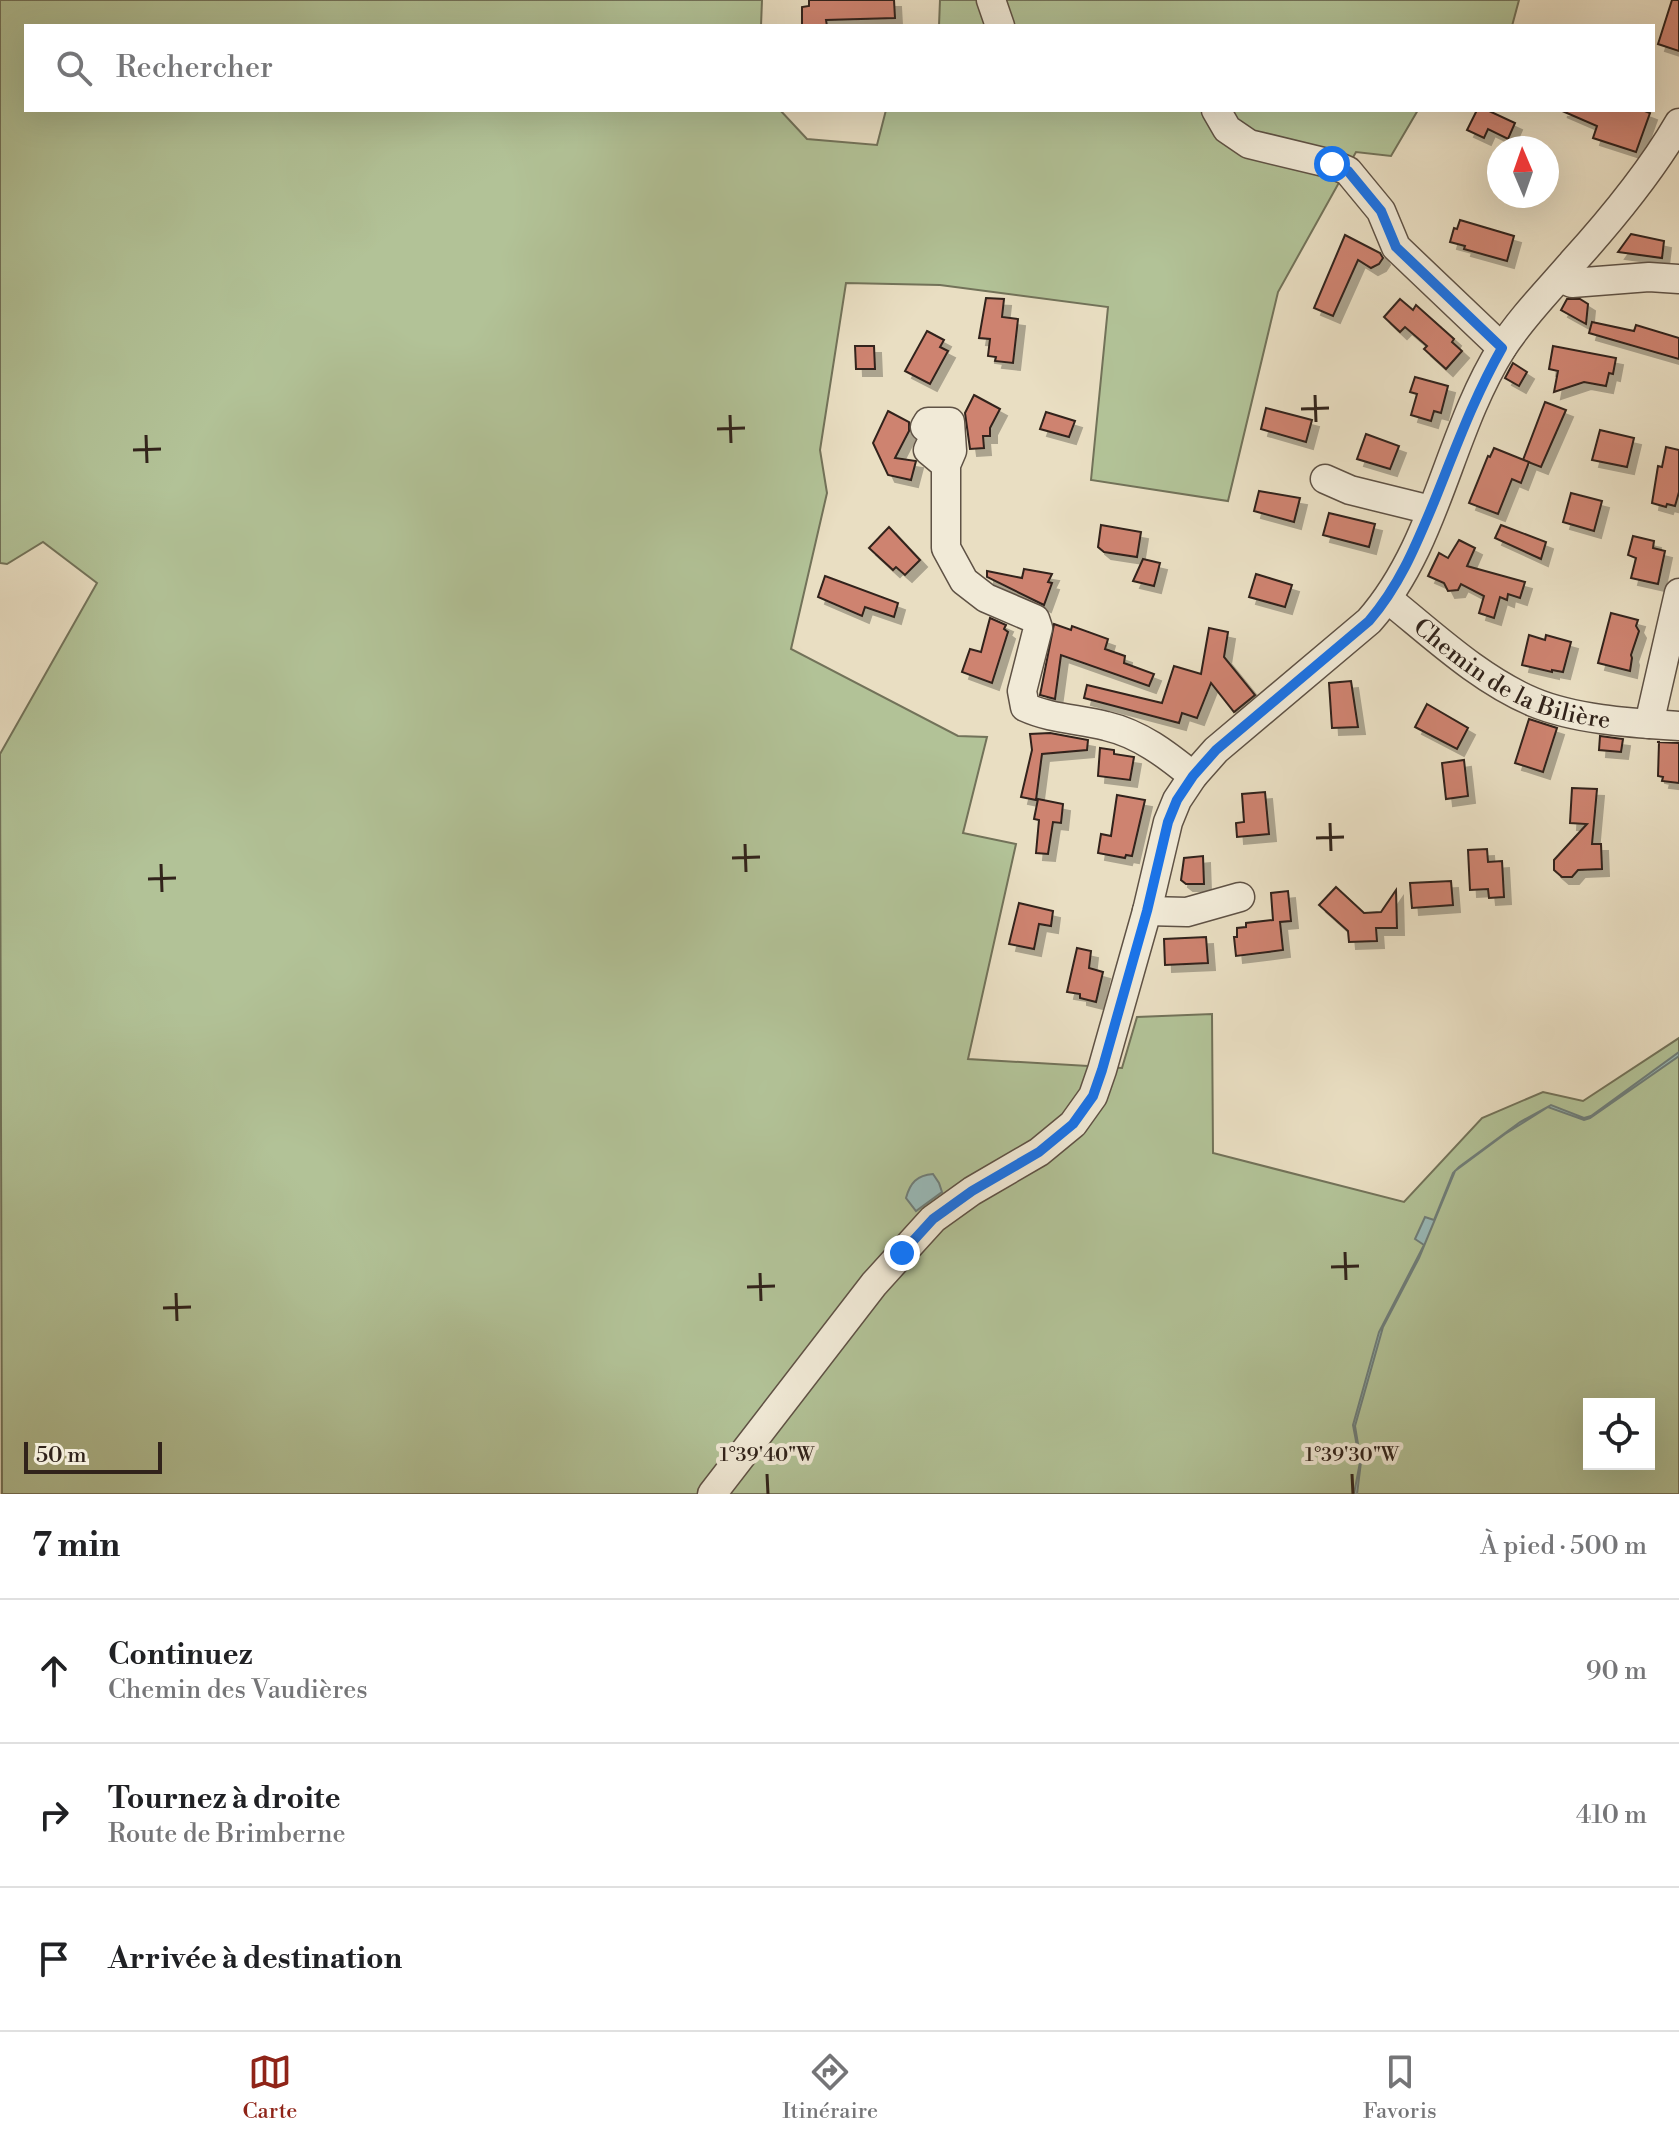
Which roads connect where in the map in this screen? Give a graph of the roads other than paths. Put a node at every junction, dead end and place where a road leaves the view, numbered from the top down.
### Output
1 (991, 0) edge
2 (999, 24) edge
3 (1217, 112) edge
4 (1679, 123) edge
5 (1560, 278) junction
6 (1679, 279) edge
7 (1502, 348) junction
8 (946, 465) dead end
9 (1325, 479) dead end
10 (1431, 510) junction
11 (1679, 593) edge
12 (1388, 599) junction
13 (1649, 724) junction
14 (1679, 726) edge
15 (1193, 776) junction
16 (1240, 897) dead end
17 (1147, 911) junction
18 (712, 1494) edge

1 - 2 street
3 - 7 street
4 - 5 street
5 - 6 street
5 - 7 street
7 - 10 street
8 - 15 street
9 - 10 street
10 - 12 street
11 - 13 street, Chemin de la Bilière
12 - 13 street, Chemin de la Bilière
12 - 15 street
13 - 14 street, Chemin de la Bilière
15 - 17 street
16 - 17 street
17 - 18 street

